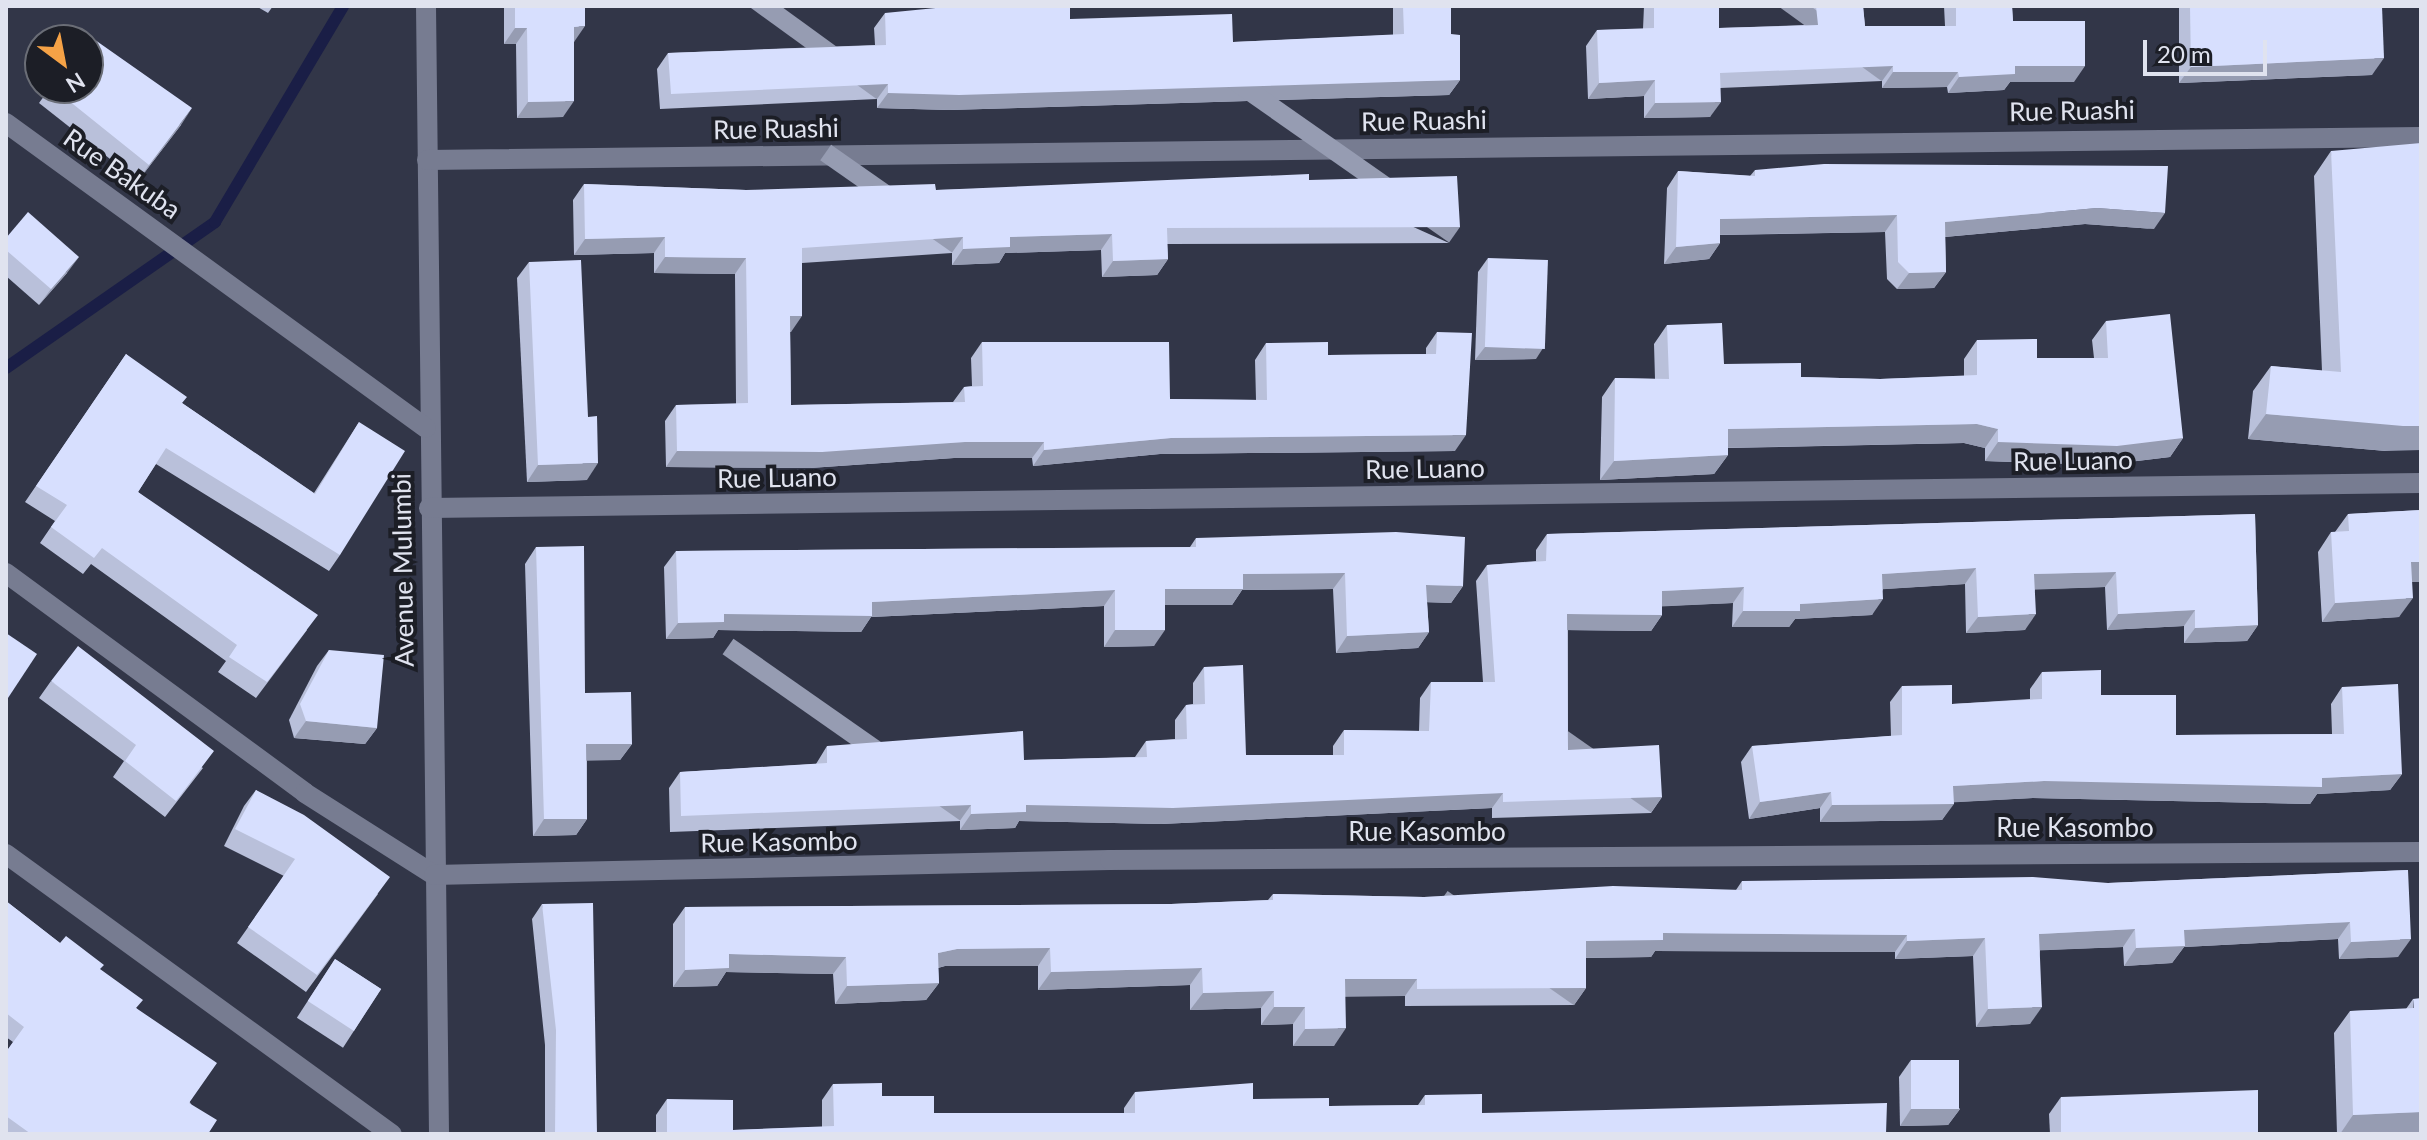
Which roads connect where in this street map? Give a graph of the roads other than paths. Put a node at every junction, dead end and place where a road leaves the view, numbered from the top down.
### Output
1 (426, 6) edge
2 (6, 123) edge
3 (2421, 137) edge
4 (427, 160) junction
5 (426, 428) junction
6 (2421, 483) edge
7 (429, 508) junction
8 (6, 573) edge
9 (2421, 852) edge
10 (6, 854) edge
11 (434, 875) junction
12 (392, 1134) edge
13 (439, 1134) edge

1 - 4 street, Avenue Mulumbi
2 - 5 street, Rue Bakuba
3 - 4 street, Rue Ruashi
4 - 5 street, Avenue Mulumbi
5 - 7 street, Avenue Mulumbi
6 - 7 street, Rue Luano
7 - 11 street, Avenue Mulumbi
8 - 11 street
9 - 11 street, Rue Kasombo
10 - 12 street
11 - 13 street, Avenue Mulumbi

